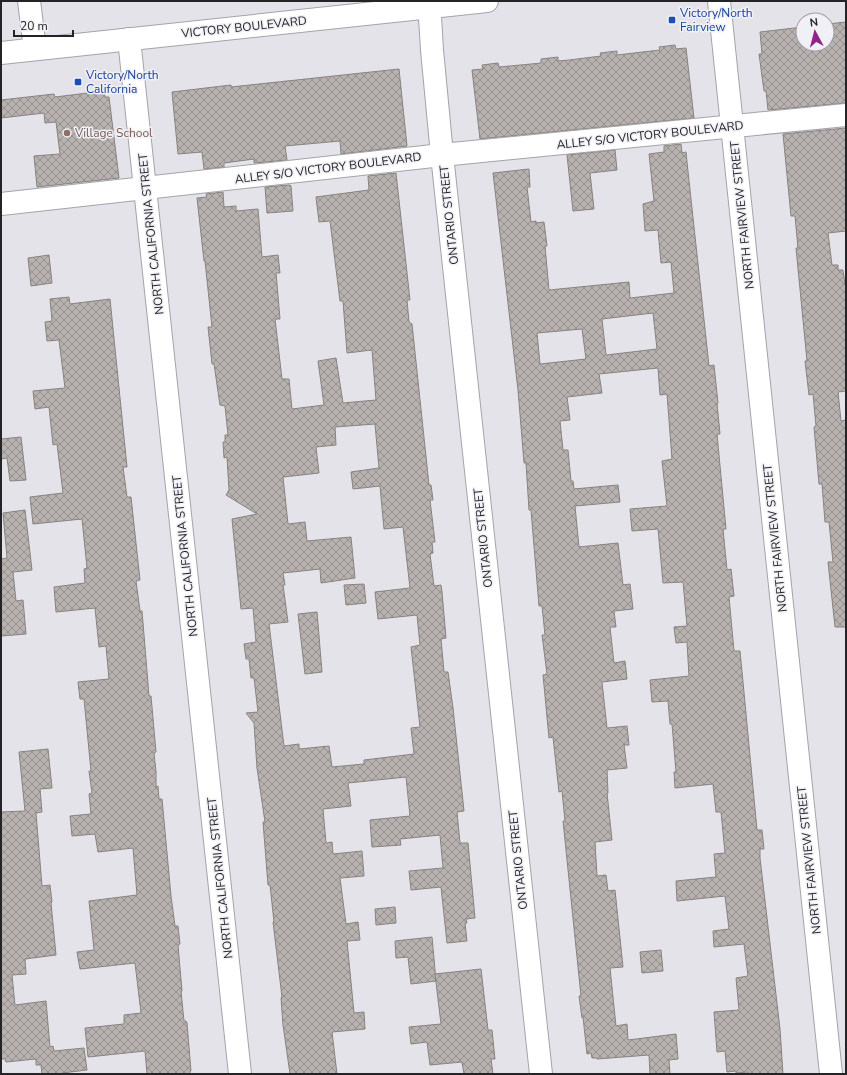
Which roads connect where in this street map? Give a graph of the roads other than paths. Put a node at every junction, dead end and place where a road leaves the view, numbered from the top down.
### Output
1 (29, 1) edge
2 (487, 1) edge
3 (719, 1) edge
4 (430, 4) edge
5 (129, 39) junction
6 (35, 49) junction
7 (1, 53) edge
8 (846, 115) edge
9 (732, 127) junction
10 (442, 155) junction
11 (146, 189) junction
12 (1, 204) edge
13 (240, 1074) edge
14 (541, 1074) edge
15 (831, 1074) edge

1 - 6 street
2 - 4 street, VICTORY BOULEVARD
3 - 9 street, NORTH FAIRVIEW STREET
4 - 5 street, VICTORY BOULEVARD
4 - 10 street, ONTARIO STREET
5 - 6 street, VICTORY BOULEVARD
5 - 11 street, NORTH CALIFORNIA STREET
6 - 7 street, VICTORY BOULEVARD
8 - 9 street, ALLEY S/O VICTORY BOULEVARD
9 - 10 street, ALLEY S/O VICTORY BOULEVARD
9 - 15 street, NORTH FAIRVIEW STREET
10 - 11 street, ALLEY S/O VICTORY BOULEVARD
10 - 14 street, ONTARIO STREET
11 - 12 street, ALLEY S/O VICTORY BOULEVARD
11 - 13 street, NORTH CALIFORNIA STREET

